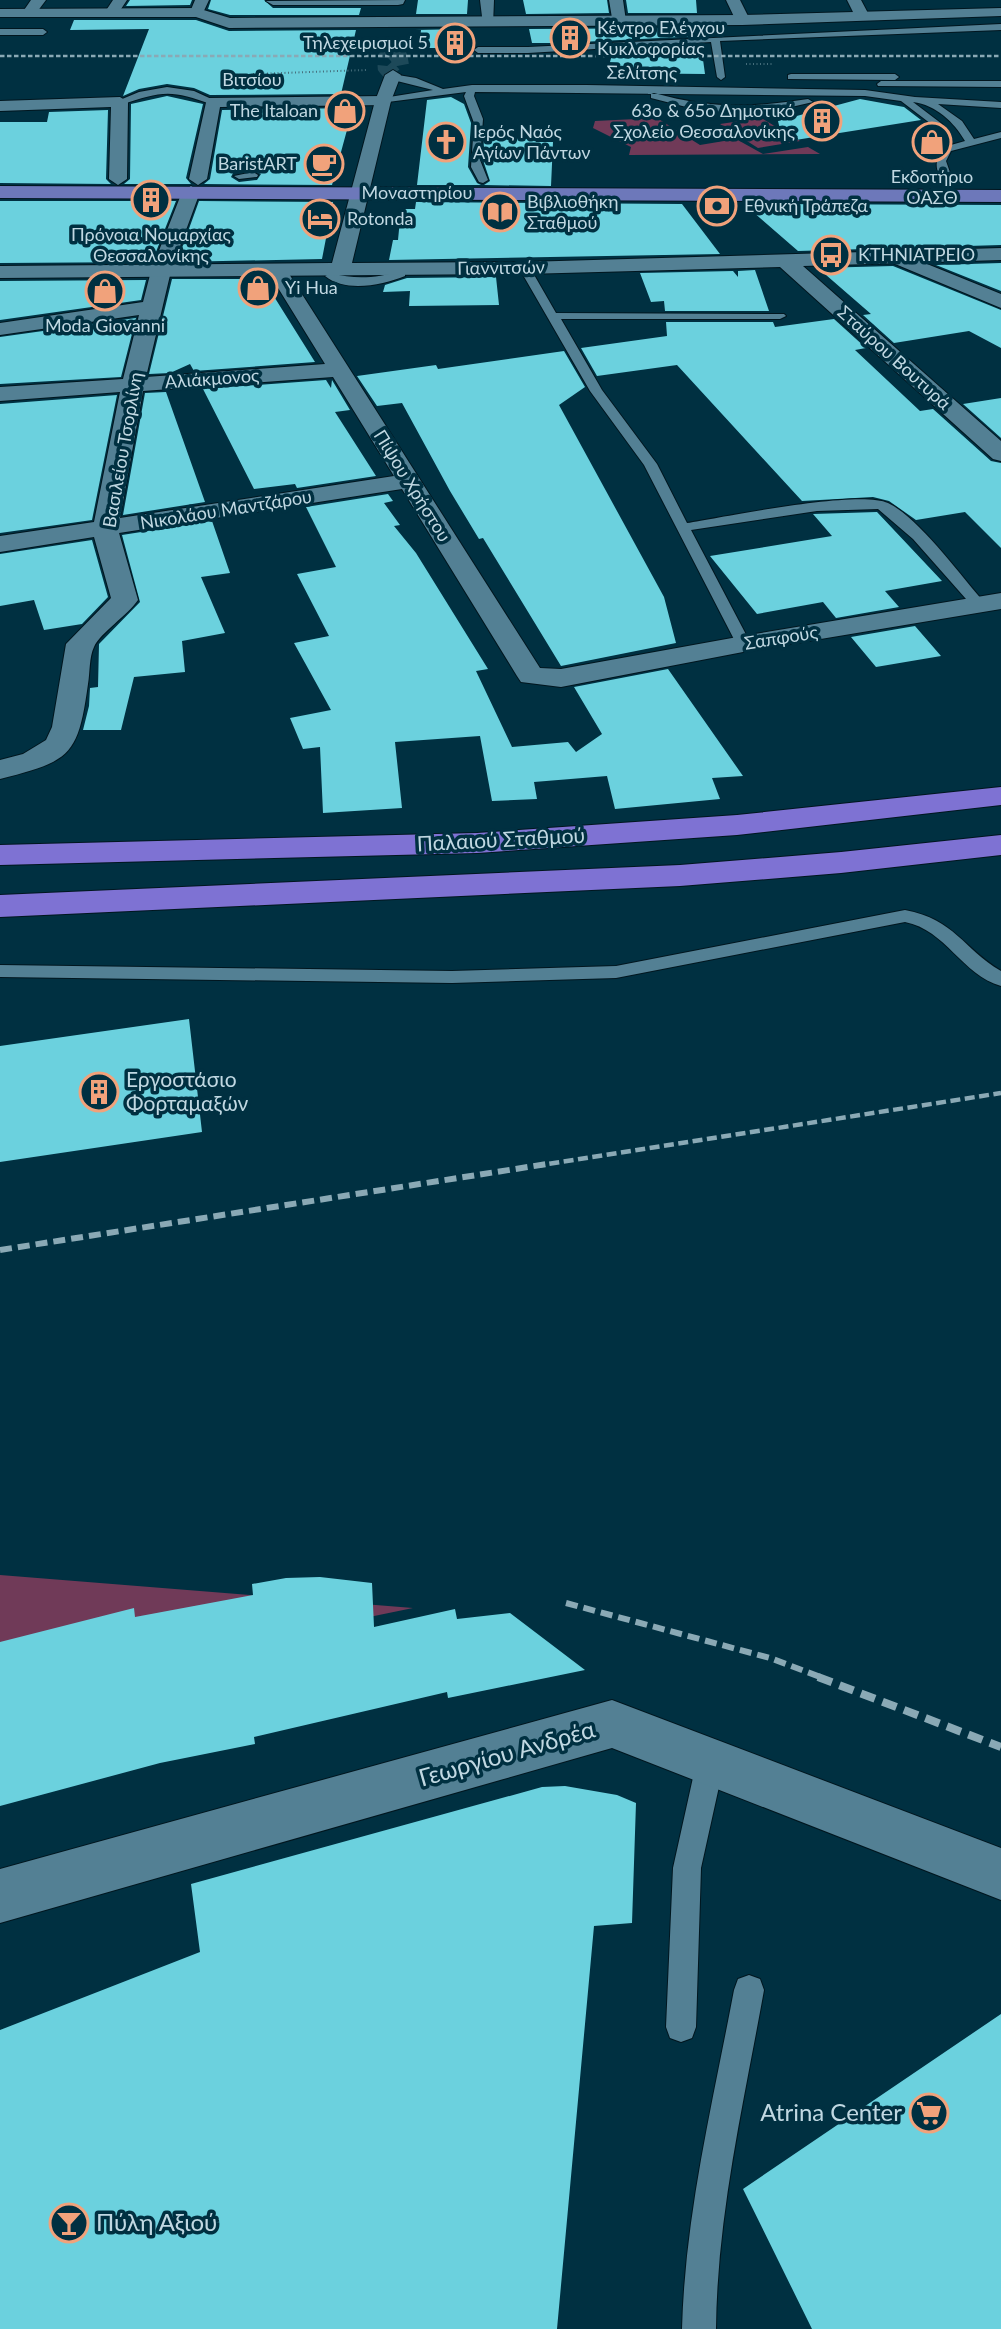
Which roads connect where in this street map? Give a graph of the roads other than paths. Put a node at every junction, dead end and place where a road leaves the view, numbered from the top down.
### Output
1 (40, 0) edge
2 (487, 0) edge
3 (616, 0) edge
4 (733, 0) edge
5 (854, 0) edge
6 (273, 1) edge
7 (398, 1) edge
8 (116, 6) edge
9 (199, 6) edge
10 (1001, 12) edge
11 (0, 13) edge
12 (29, 13) junction
13 (861, 15) junction
14 (742, 20) junction
15 (618, 21) junction
16 (394, 22) junction
17 (488, 22) junction
18 (267, 23) junction
19 (1001, 27) edge
20 (0, 32) edge
21 (43, 32) dead end
22 (715, 39) junction
23 (394, 41) tunnel mouth
24 (478, 50) dead end
25 (392, 76) joint
26 (631, 77) dead end
27 (708, 77) dead end
28 (721, 77) junction
29 (735, 77) dead end
30 (777, 77) dead end
31 (1001, 77) edge
32 (1001, 84) edge
33 (472, 88) junction
34 (862, 88) junction
35 (628, 89) junction
36 (443, 90) junction
37 (642, 92) junction
38 (842, 94) junction
39 (901, 98) junction
40 (470, 100) junction
41 (383, 101) junction
42 (926, 101) junction
43 (120, 102) junction
44 (213, 102) junction
45 (951, 102) junction
46 (978, 103) junction
47 (0, 106) edge
48 (999, 106) edge
49 (971, 115) dead end
50 (998, 122) edge
51 (1001, 135) edge
52 (971, 143) junction
53 (997, 148) dead end
54 (948, 149) junction
55 (253, 175) dead end
56 (239, 176) dead end
57 (0, 179) edge
58 (118, 179) junction
59 (484, 180) junction
60 (948, 181) junction
61 (1001, 181) edge
62 (195, 186) junction
63 (363, 186) junction
64 (0, 192) edge
65 (1001, 196) edge
66 (1001, 254) edge
67 (895, 257) junction
68 (786, 261) junction
69 (525, 268) junction
70 (277, 270) junction
71 (161, 271) junction
72 (0, 272) edge
73 (335, 273) junction
74 (401, 274) dead end
75 (1001, 303) edge
76 (152, 307) junction
77 (553, 316) junction
78 (780, 316) dead end
79 (0, 329) edge
80 (340, 370) junction
81 (133, 384) junction
82 (0, 394) edge
83 (1001, 454) edge
84 (410, 481) junction
85 (105, 528) junction
86 (681, 528) junction
87 (0, 544) edge
88 (990, 603) edge
89 (743, 644) junction
90 (561, 678) joint
91 (0, 770) edge
92 (1001, 796) edge
93 (1001, 845) edge
94 (0, 856) edge
95 (0, 906) edge
96 (0, 971) edge
97 (1001, 980) edge
98 (710, 1764) junction
99 (1001, 1874) edge
100 (0, 1896) edge
101 (749, 1990) dead end
102 (681, 2027) dead end
103 (699, 2329) edge

1 - 12 street
2 - 17 street
3 - 15 street
4 - 14 street
5 - 13 street
6 - 7 street
6 - 18 street
7 - 16 street
8 - 9 street
8 - 12 street
9 - 18 street
10 - 13 street
11 - 12 street
13 - 14 street
14 - 15 street
15 - 17 street
16 - 17 street
16 - 18 street
16 - 23 street
19 - 22 lane
20 - 21 lane
22 - 24 lane
22 - 28 lane
25 - 36 lane
25 - 41 street
26 - 34 lane
27 - 28 lane
28 - 29 lane
30 - 31 lane
32 - 34 lane
33 - 35 lane, Σελίτσης
33 - 36 lane, Σελίτσης
33 - 40 lane
34 - 38 lane, Σελίτσης
34 - 39 lane, Σελίτσης
35 - 37 lane
35 - 38 lane, Σελίτσης
36 - 40 lane
36 - 41 lane, Σελίτσης
37 - 38 lane
37 - 38 lane
39 - 42 lane, Σελίτσης
39 - 54 lane
40 - 59 lane
41 - 44 street, Βιτσίου
41 - 63 street
42 - 45 lane, Σελίτσης
42 - 52 lane
43 - 44 lane, Βιτσίου
43 - 47 street, Βιτσίου
43 - 58 street
44 - 62 street, Βασιλείου Τσορλίνη
45 - 46 lane, Σελίτσης
45 - 49 lane
46 - 48 lane, Σελίτσης
46 - 50 lane
51 - 52 lane
52 - 54 lane
53 - 54 lane
54 - 60 lane
55 - 56 lane
57 - 58 main road, Μοναστηρίου
58 - 62 main road, Μοναστηρίου
59 - 60 main road, Μοναστηρίου
59 - 63 main road, Μοναστηρίου
60 - 61 main road, Μοναστηρίου
62 - 63 main road, Μοναστηρίου
62 - 64 main road, Μοναστηρίου
62 - 71 street, Βασιλείου Τσορλίνη
63 - 65 main road, Μοναστηρίου
63 - 73 street
66 - 67 street, Γιαννιτσών
67 - 68 street, Γιαννιτσών
67 - 75 street
68 - 69 street, Γιαννιτσών
68 - 83 street, Σταύρου Βουτυρά
69 - 73 street, Γιαννιτσών
69 - 77 lane
70 - 71 street, Γιαννιτσών
70 - 73 street, Γιαννιτσών
70 - 80 street, Πίψου Χρήστου
71 - 72 street, Γιαννιτσών
71 - 76 street, Βασιλείου Τσορλίνη
73 - 74 lane
76 - 79 street
76 - 81 street, Βασιλείου Τσορλίνη
77 - 78 lane
77 - 86 lane
80 - 81 street, Αλιάκμονος
80 - 84 street, Πίψου Χρήστου
81 - 82 street, Αλιάκμονος
81 - 85 street, Βασιλείου Τσορλίνη
84 - 85 street, Νικολάου Μαντζάρου
84 - 90 street, Πίψου Χρήστου
85 - 87 street, Νικολάου Μαντζάρου
85 - 91 street, Βασιλείου Τσορλίνη
86 - 88 lane
86 - 89 lane
88 - 89 street, Σαπφούς
89 - 90 street, Σαπφούς
92 - 94 highway, Παλαιού Σταθμού
93 - 95 highway
96 - 97 lane
98 - 99 street, Γεωργίου Ανδρέα
98 - 100 street, Γεωργίου Ανδρέα
98 - 102 lane
101 - 103 lane

